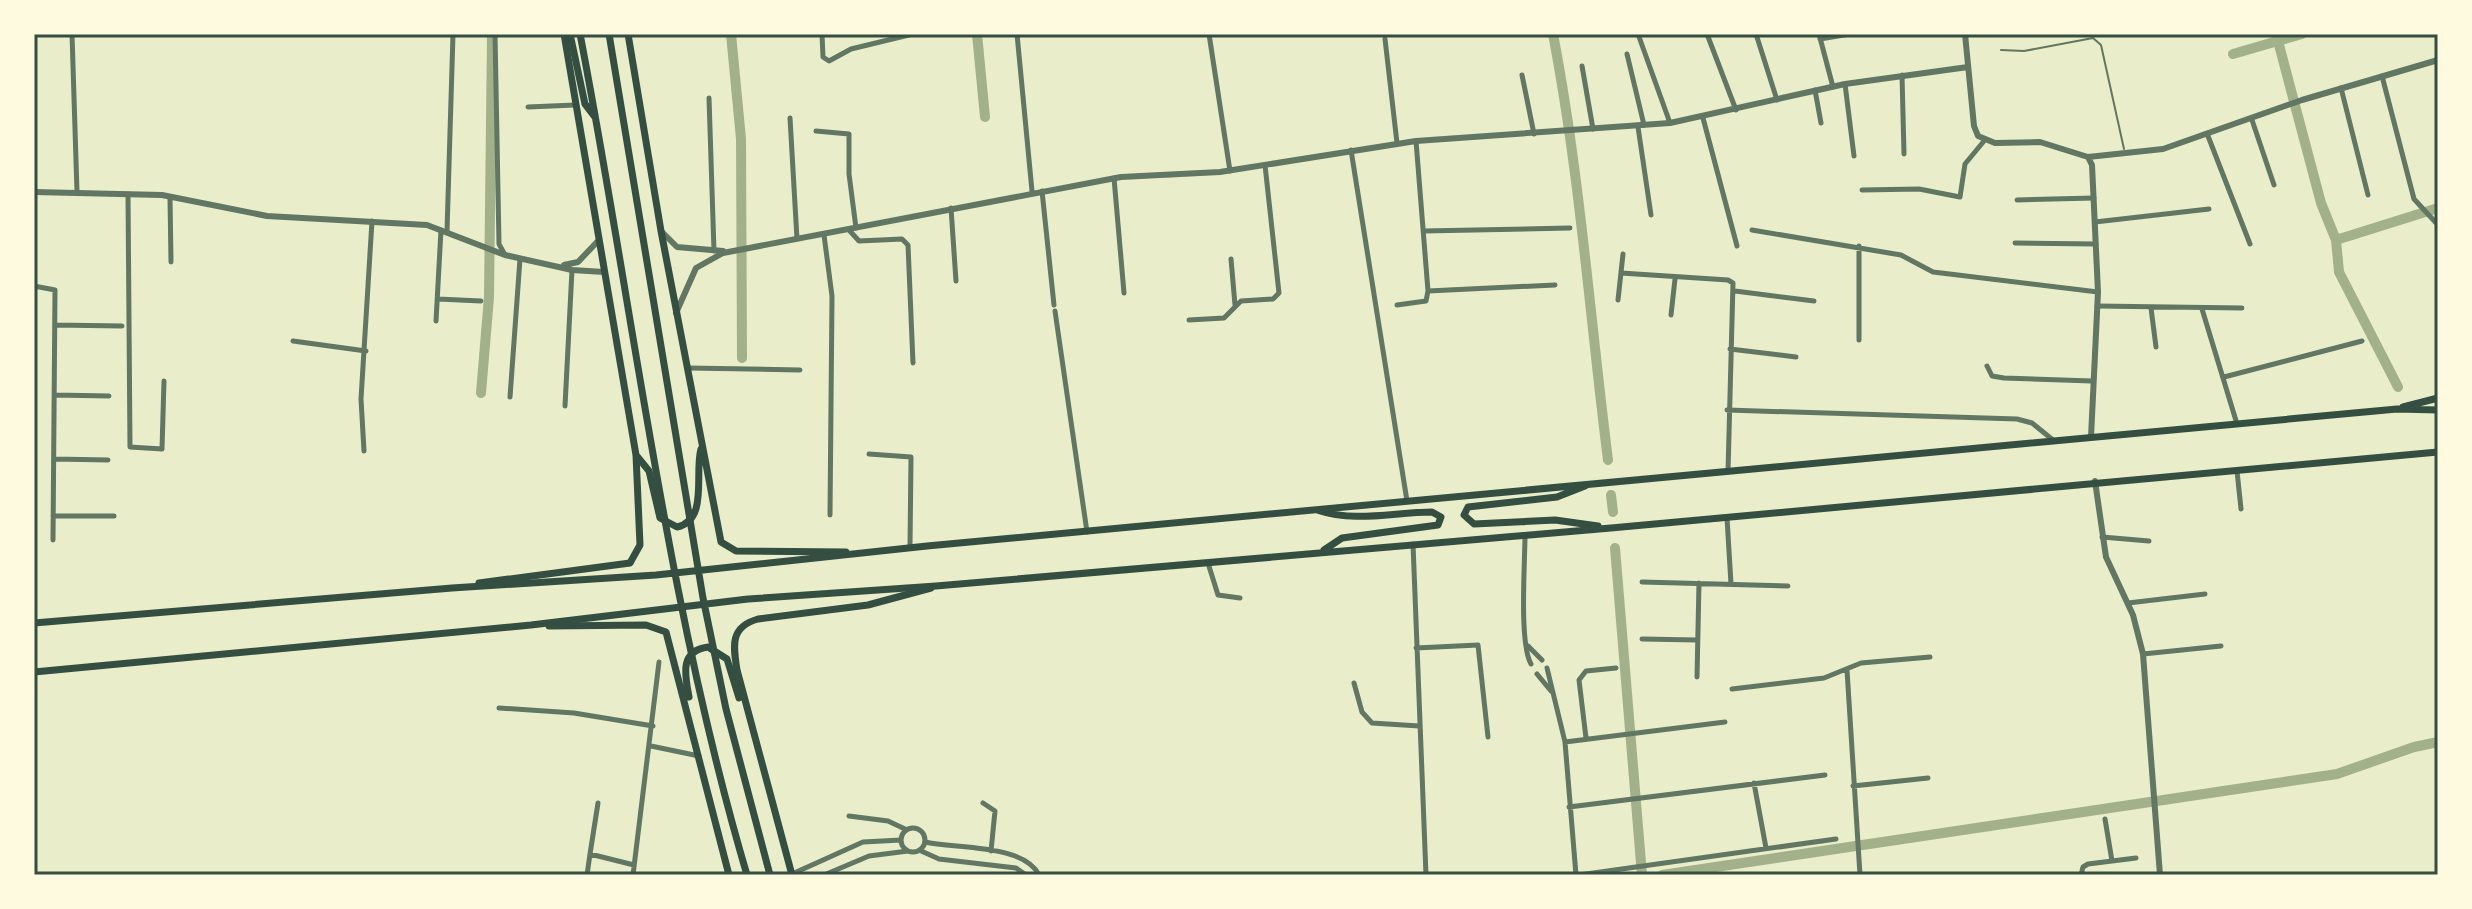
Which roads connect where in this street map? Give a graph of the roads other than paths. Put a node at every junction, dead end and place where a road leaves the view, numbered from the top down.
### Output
1 (72, 34) edge
2 (453, 34) edge
3 (495, 34) edge
4 (567, 34) edge
5 (580, 34) edge
6 (609, 34) edge
7 (628, 34) edge
8 (822, 34) edge
9 (913, 34) edge
10 (1017, 34) edge
11 (1209, 34) edge
12 (1638, 34) edge
13 (1707, 34) edge
14 (1756, 34) edge
15 (1850, 34) edge
16 (1965, 34) edge
17 (1819, 37) edge
18 (1385, 39) dead end
19 (2001, 50) dead end
20 (1627, 54) dead end
21 (2438, 60) edge
22 (1582, 66) dead end
23 (1968, 67) junction
24 (1522, 75) dead end
25 (1902, 75) junction
26 (2381, 75) junction
27 (1845, 84) junction
28 (1833, 87) junction
29 (2341, 88) junction
30 (1815, 90) junction
31 (709, 98) dead end
32 (1777, 100) junction
33 (575, 105) junction
34 (528, 107) dead end
35 (1736, 110) junction
36 (790, 118) dead end
37 (1703, 118) junction
38 (597, 119) junction
39 (2252, 120) junction
40 (1670, 123) junction
41 (1821, 123) dead end
42 (1641, 126) junction
43 (1594, 130) junction
44 (816, 131) dead end
45 (1534, 134) junction
46 (2208, 136) junction
47 (1416, 141) junction
48 (1984, 141) junction
49 (1397, 143) junction
50 (1351, 150) junction
51 (1904, 154) dead end
52 (2125, 154) junction
53 (1854, 156) dead end
54 (2088, 157) junction
55 (1265, 164) junction
56 (1230, 171) junction
57 (1114, 178) junction
58 (2274, 185) dead end
59 (1862, 190) dead end
60 (1032, 191) junction
61 (1042, 191) junction
62 (34, 192) edge
63 (77, 192) junction
64 (128, 194) junction
65 (2368, 195) dead end
66 (170, 197) junction
67 (2094, 198) junction
68 (2017, 200) dead end
69 (951, 208) junction
70 (2209, 209) dead end
71 (1651, 215) dead end
72 (372, 221) junction
73 (2095, 222) junction
74 (2438, 225) edge
75 (1570, 228) dead end
76 (853, 229) junction
77 (444, 230) junction
78 (1752, 230) dead end
79 (661, 231) junction
80 (1423, 231) junction
81 (824, 235) junction
82 (797, 239) junction
83 (598, 241) junction
84 (2015, 243) dead end
85 (2096, 244) junction
86 (2250, 244) dead end
87 (1737, 246) dead end
88 (1859, 246) junction
89 (714, 251) junction
90 (729, 251) junction
91 (503, 254) junction
92 (1623, 254) dead end
93 (520, 259) junction
94 (1231, 259) dead end
95 (171, 262) dead end
96 (560, 265) junction
97 (572, 270) junction
98 (604, 272) junction
99 (1621, 273) junction
100 (1675, 279) junction
101 (956, 281) dead end
102 (1555, 285) dead end
103 (34, 286) edge
104 (1428, 291) junction
105 (1735, 291) junction
106 (2098, 292) junction
107 (1124, 293) dead end
108 (438, 299) junction
109 (1618, 300) dead end
110 (481, 301) dead end
111 (1814, 301) dead end
112 (1235, 305) junction
113 (1397, 305) dead end
114 (2097, 306) junction
115 (2151, 308) junction
116 (2242, 308) dead end
117 (2202, 309) junction
118 (676, 313) junction
119 (1671, 315) dead end
120 (1189, 320) dead end
121 (436, 321) dead end
122 (55, 325) junction
123 (122, 326) dead end
124 (1859, 340) dead end
125 (293, 341) dead end
126 (2362, 341) dead end
127 (2156, 347) dead end
128 (1730, 349) junction
129 (366, 351) junction
130 (1796, 357) dead end
131 (913, 363) dead end
132 (1987, 366) dead end
133 (688, 368) junction
134 (800, 370) dead end
135 (2224, 377) junction
136 (164, 381) dead end
137 (2092, 381) junction
138 (55, 395) junction
139 (109, 396) dead end
140 (510, 397) dead end
141 (2438, 398) edge
142 (565, 406) dead end
143 (2397, 409) junction
144 (1727, 410) junction
145 (2438, 410) edge
146 (2237, 424) junction
147 (2091, 437) junction
148 (2053, 440) junction
149 (702, 447) junction
150 (364, 451) dead end
151 (2437, 452) edge
152 (869, 454) dead end
153 (636, 455) junction
154 (54, 459) junction
155 (108, 460) dead end
156 (2236, 470) junction
157 (1728, 472) junction
158 (2095, 481) junction
159 (1588, 484) junction
160 (1407, 501) junction
161 (2241, 509) dead end
162 (1315, 510) junction
163 (830, 515) dead end
164 (53, 516) junction
165 (114, 516) dead end
166 (1727, 517) junction
167 (1604, 528) junction
168 (1087, 532) junction
169 (1525, 535) junction
170 (2101, 537) junction
171 (53, 540) dead end
172 (2149, 541) dead end
173 (1413, 544) junction
174 (910, 547) junction
175 (864, 552) junction
176 (1322, 552) junction
177 (1208, 562) junction
178 (1642, 582) dead end
179 (1699, 583) junction
180 (1731, 584) junction
181 (936, 586) junction
182 (1788, 586) dead end
183 (452, 588) junction
184 (2205, 594) dead end
185 (1240, 598) dead end
186 (2128, 603) junction
187 (34, 623) edge
188 (531, 625) junction
189 (1642, 639) dead end
190 (1697, 640) junction
191 (1528, 646) junction
192 (2221, 646) dead end
193 (1416, 648) junction
194 (2143, 654) junction
195 (1930, 657) dead end
196 (1542, 660) dead end
197 (659, 662) dead end
198 (1531, 664) dead end
199 (1547, 668) dead end
200 (1616, 668) dead end
201 (1847, 670) junction
202 (34, 672) edge
203 (1537, 674) dead end
204 (1697, 677) dead end
205 (1354, 683) dead end
206 (1732, 689) dead end
207 (1552, 692) junction
208 (499, 708) dead end
209 (1725, 722) dead end
210 (653, 726) junction
211 (1419, 726) junction
212 (1488, 737) dead end
213 (1586, 738) junction
214 (1565, 742) junction
215 (754, 743) junction
216 (651, 746) junction
217 (699, 753) junction
218 (1825, 775) dead end
219 (1928, 778) dead end
220 (1754, 783) junction
221 (1853, 786) junction
222 (598, 803) dead end
223 (983, 803) dead end
224 (1569, 807) junction
225 (849, 816) dead end
226 (2105, 819) dead end
227 (906, 830) junction
228 (1836, 839) dead end
229 (901, 840) junction
230 (925, 842) junction
231 (1766, 848) junction
232 (919, 850) junction
233 (908, 851) junction
234 (991, 851) junction
235 (590, 854) junction
236 (1005, 854) junction
237 (2136, 858) dead end
238 (2112, 861) junction
239 (634, 865) junction
240 (1005, 867) junction
241 (792, 874) edge
242 (587, 875) edge
243 (633, 875) edge
244 (729, 875) edge
245 (747, 875) edge
246 (770, 875) edge
247 (824, 875) edge
248 (1026, 875) edge
249 (1039, 875) edge
250 (1426, 875) edge
251 (1578, 875) edge
252 (1860, 875) edge
253 (2081, 875) edge
254 (2160, 875) edge

1 - 63 street
2 - 77 street
3 - 91 street
4 - 33 main road
4 - 38 main road
5 - 38 main road
6 - 246 main road
7 - 79 main road
8 - 9 street
10 - 60 street
11 - 56 street
12 - 40 street
13 - 35 street
14 - 32 street
15 - 17 street
16 - 23 street
17 - 28 street
18 - 49 street
19 - 52 lane
20 - 42 street
21 - 26 street
22 - 43 street
23 - 25 street
23 - 48 street
24 - 45 street
25 - 27 street
25 - 51 street
26 - 29 street
26 - 74 street
27 - 28 street
27 - 53 street
28 - 30 street
29 - 39 street
29 - 65 street
30 - 32 street
30 - 41 street
31 - 89 street
32 - 35 street
33 - 34 street
33 - 83 main road
35 - 37 street
36 - 82 street
37 - 40 street
37 - 87 street
38 - 245 main road
39 - 46 street
39 - 58 street
40 - 42 street
42 - 43 street
42 - 71 street
43 - 45 street
44 - 76 street
45 - 47 street
46 - 52 street
46 - 86 street
47 - 49 street
47 - 80 street
48 - 54 street
48 - 59 street
49 - 50 street
50 - 55 street
50 - 160 street
52 - 54 street
54 - 67 street
55 - 56 street
55 - 112 street
56 - 57 street
57 - 61 street
57 - 107 street
60 - 61 street
60 - 69 street
61 - 168 street
62 - 63 street
63 - 64 street
64 - 66 street
64 - 136 street
66 - 72 street
66 - 95 street
67 - 68 street
67 - 73 street
69 - 76 street
69 - 101 street
70 - 73 street
72 - 77 street
72 - 129 street
73 - 85 street
75 - 80 street
76 - 81 street
76 - 131 street
77 - 91 street
77 - 108 street
78 - 88 street
79 - 89 street
79 - 118 main road
80 - 104 street
81 - 82 street
81 - 163 street
82 - 90 street
83 - 96 street
83 - 98 main road
84 - 85 street
85 - 106 street
88 - 106 street
88 - 124 street
89 - 90 street
90 - 118 street
91 - 93 street
92 - 99 street
93 - 96 street
93 - 140 street
94 - 112 street
96 - 97 street
97 - 98 street
97 - 142 street
98 - 153 main road
99 - 100 street
99 - 109 street
100 - 105 street
100 - 119 street
102 - 104 street
103 - 122 street
104 - 113 street
105 - 111 street
105 - 128 street
106 - 114 street
108 - 110 street
108 - 121 street
112 - 120 street
114 - 115 street
114 - 137 street
115 - 117 street
115 - 127 street
116 - 117 street
117 - 135 street
118 - 133 main road
122 - 123 street
122 - 138 street
125 - 129 street
126 - 135 street
128 - 130 street
128 - 144 street
129 - 150 street
132 - 137 street
133 - 134 street
133 - 149 main road
135 - 146 street
137 - 147 street
138 - 139 street
138 - 154 street
141 - 143 main road
143 - 145 main road
143 - 146 main road
144 - 148 street
144 - 157 street
146 - 147 main road
147 - 148 main road
148 - 157 main road
149 - 153 main road
149 - 175 main road
151 - 156 main road
152 - 174 street
153 - 183 main road
154 - 155 street
154 - 164 street
156 - 158 main road
156 - 161 street
157 - 159 main road
158 - 166 main road
158 - 170 street
159 - 160 main road
159 - 167 main road
160 - 162 main road
162 - 168 main road
162 - 176 main road
164 - 165 street
164 - 171 street
166 - 167 main road
166 - 180 street
167 - 169 main road
168 - 174 main road
169 - 173 main road
169 - 191 street
170 - 172 street
170 - 186 street
173 - 176 main road
173 - 193 street
174 - 175 main road
175 - 183 main road
176 - 177 main road
177 - 181 main road
177 - 185 street
178 - 179 street
179 - 180 street
179 - 190 street
180 - 182 street
181 - 188 main road
181 - 215 main road
183 - 187 main road
184 - 186 street
186 - 194 street
188 - 202 main road
188 - 217 main road
189 - 190 street
190 - 204 street
191 - 196 street
191 - 198 street
192 - 194 street
193 - 211 street
193 - 212 street
194 - 254 street
195 - 201 street
197 - 210 street
199 - 207 street
200 - 213 street
201 - 206 street
201 - 221 street
203 - 207 street
205 - 211 street
207 - 214 street
208 - 210 street
209 - 213 street
210 - 216 street
211 - 250 street
213 - 214 street
214 - 224 street
215 - 217 main road
215 - 241 main road
216 - 217 street
216 - 239 street
217 - 244 main road
218 - 220 street
219 - 221 street
220 - 224 street
220 - 231 street
221 - 252 street
222 - 235 street
223 - 234 street
224 - 251 street
225 - 227 street
226 - 238 street
227 - 229 street
227 - 230 street
228 - 231 street
229 - 233 street
229 - 241 street
230 - 232 street
230 - 234 street
231 - 251 street
232 - 233 street
232 - 240 street
233 - 247 street
234 - 236 street
235 - 239 street
235 - 242 street
236 - 240 street
236 - 249 street
237 - 238 street
238 - 253 street
239 - 243 street
240 - 248 street

